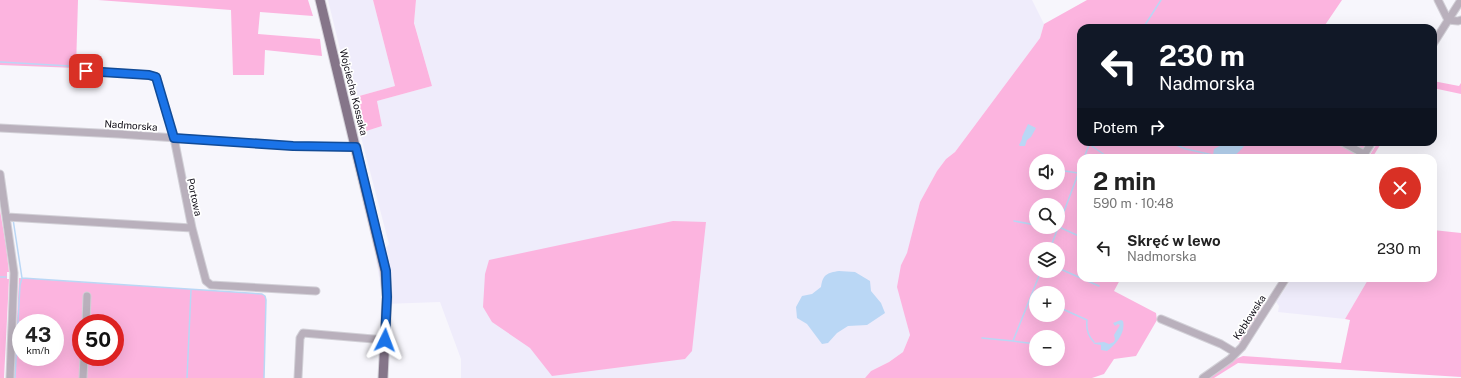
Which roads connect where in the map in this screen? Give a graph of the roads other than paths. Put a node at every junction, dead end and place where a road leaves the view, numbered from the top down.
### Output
1 (320, 0) edge
2 (1438, 0) edge
3 (1460, 0) edge
4 (1448, 20) junction
5 (1461, 20) edge
6 (1437, 38) edge
7 (86, 71) dead end
8 (0, 128) edge
9 (174, 138) junction
10 (1348, 146) edge
11 (356, 147) junction
12 (1360, 154) edge
13 (0, 174) edge
14 (1, 184) edge
15 (6, 217) junction
16 (192, 228) junction
17 (1283, 282) edge
18 (316, 291) dead end
19 (87, 296) dead end
20 (86, 314) edge
21 (1161, 319) dead end
22 (385, 340) junction
23 (1236, 353) junction
24 (84, 366) edge
25 (10, 378) edge
26 (83, 378) edge
27 (298, 378) edge
28 (382, 378) edge
29 (1203, 378) edge

1 - 11 main road, Wojciecha Kossaka
2 - 4 street
3 - 4 street
4 - 5 street
4 - 6 street
7 - 9 street, Portowa
8 - 9 street, Nadmorska
9 - 11 street, Nadmorska
9 - 16 street, Portowa
10 - 12 street
11 - 22 main road, Wojciecha Kossaka
13 - 14 street
14 - 15 street
15 - 16 street
15 - 25 street
16 - 18 street, Portowa
17 - 23 street, Kębłowska
19 - 20 street
21 - 23 street
22 - 27 street
22 - 28 main road, Wojciecha Kossaka
23 - 29 street, Kębłowska
24 - 26 street

